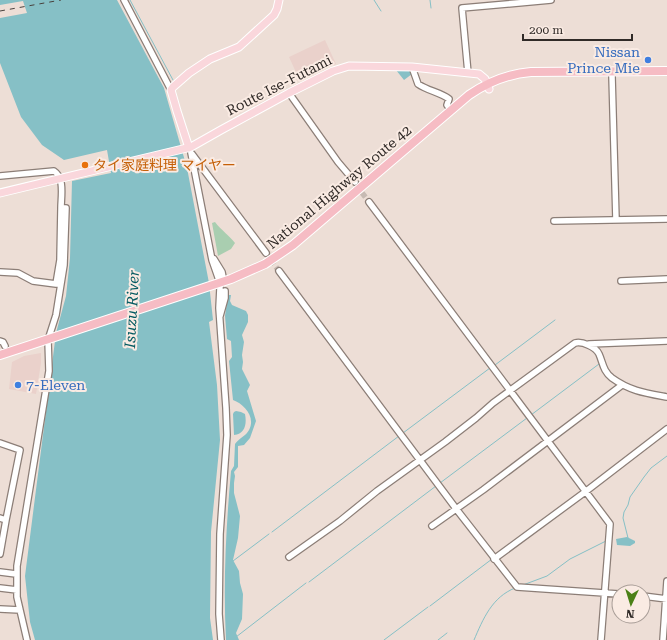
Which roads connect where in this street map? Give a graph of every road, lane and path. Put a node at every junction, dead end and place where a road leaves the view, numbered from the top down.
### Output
1 (124, 0) edge
2 (279, 0) edge
3 (552, 0) edge
4 (412, 67) junction
5 (667, 71) edge
6 (468, 73) junction
7 (612, 76) junction
8 (667, 76) edge
9 (488, 86) junction
10 (171, 90) junction
11 (289, 94) junction
12 (451, 110) junction
13 (188, 150) junction
14 (0, 176) edge
15 (61, 179) junction
16 (355, 182) tunnel mouth
17 (0, 193) edge
18 (369, 202) tunnel mouth
19 (64, 208) junction
20 (667, 219) edge
21 (616, 220) junction
22 (554, 221) dead end
23 (266, 253) tunnel mouth
24 (280, 271) tunnel mouth
25 (0, 272) edge
26 (667, 279) edge
27 (621, 281) dead end
28 (219, 286) junction
29 (4, 334) dead end
30 (50, 341) junction
31 (667, 341) edge
32 (3, 343) edge
33 (588, 345) junction
34 (0, 355) edge
35 (0, 361) edge
36 (622, 385) junction
37 (510, 392) junction
38 (667, 397) edge
39 (667, 429) edge
40 (548, 441) junction
41 (0, 442) edge
42 (420, 460) junction
43 (585, 492) junction
44 (457, 510) junction
45 (3, 519) edge
46 (432, 526) dead end
47 (0, 554) edge
48 (289, 558) dead end
49 (494, 559) junction
50 (0, 572) edge
51 (16, 574) junction
52 (667, 581) edge
53 (0, 588) edge
54 (17, 590) junction
55 (605, 593) junction
56 (611, 593) edge
57 (651, 597) edge
58 (666, 599) edge
59 (0, 609) edge
60 (20, 610) junction
61 (27, 640) edge
62 (221, 640) edge
63 (601, 640) edge
64 (663, 640) edge

1 - 10 street
2 - 10 main road
3 - 6 street
4 - 6 main road, Route Ise-Futami
4 - 11 main road, Route Ise-Futami
4 - 12 street
5 - 9 highway, National Highway Route 42
6 - 9 main road, Route Ise-Futami
7 - 8 highway, National Highway Route 42
7 - 9 highway, National Highway Route 42
7 - 21 street
9 - 12 highway, National Highway Route 42
9 - 28 highway, National Highway Route 42
10 - 13 main road
11 - 13 main road, Route Ise-Futami
11 - 16 street
12 - 28 highway, National Highway Route 42
13 - 15 main road, Route Ise-Futami
13 - 23 street
13 - 28 street
14 - 15 street
15 - 17 main road, Route Ise-Futami
15 - 19 street
18 - 37 street
19 - 25 street
19 - 30 street
20 - 21 street
21 - 22 street
24 - 42 street
26 - 27 street
28 - 30 highway, National Highway Route 42
28 - 62 street
29 - 32 street
30 - 34 highway, National Highway Route 42
30 - 35 highway, National Highway Route 42
30 - 51 street
31 - 33 street
33 - 36 street
33 - 37 street
36 - 38 street
36 - 40 street
37 - 40 street
37 - 42 street
39 - 43 street
40 - 43 street
40 - 44 street
41 - 45 street
42 - 44 street
42 - 48 street
43 - 49 street
43 - 55 street
44 - 46 street
44 - 49 street
45 - 47 street
49 - 55 street
50 - 51 street
51 - 54 street
52 - 58 street
53 - 54 street
54 - 60 street
55 - 56 street
55 - 63 street
57 - 58 street
58 - 64 street
59 - 60 street
60 - 61 street

